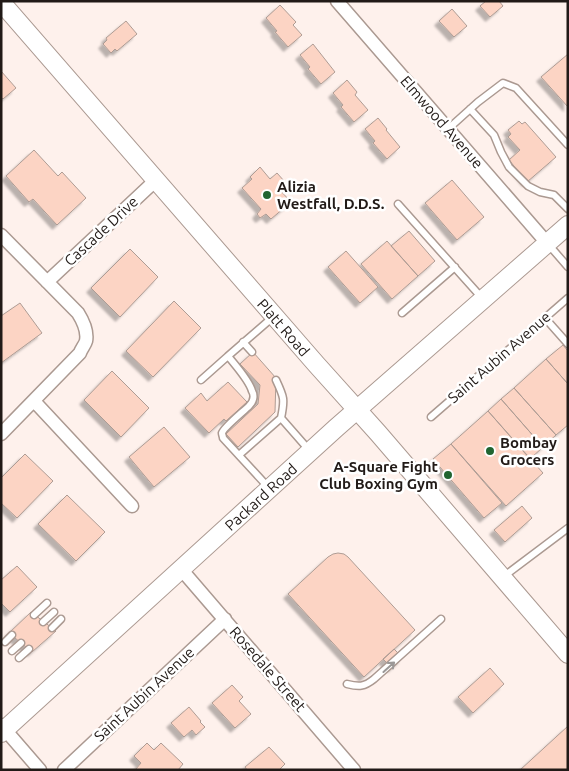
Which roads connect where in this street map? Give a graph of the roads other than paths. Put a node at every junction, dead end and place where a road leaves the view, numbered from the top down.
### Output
1 (337, 1) edge
2 (1, 2) edge
3 (470, 109) junction
4 (448, 129) junction
5 (567, 144) edge
6 (156, 180) junction
7 (398, 204) dead end
8 (568, 209) edge
9 (568, 225) edge
10 (1, 235) edge
11 (547, 244) junction
12 (455, 267) junction
13 (568, 267) edge
14 (47, 282) junction
15 (568, 298) edge
16 (483, 299) junction
17 (402, 313) dead end
18 (274, 316) junction
19 (545, 318) junction
20 (243, 342) junction
21 (568, 344) edge
22 (252, 352) dead end
23 (228, 356) junction
24 (201, 380) dead end
25 (276, 380) dead end
26 (34, 401) junction
27 (276, 405) dead end
28 (283, 408) junction
29 (357, 410) junction
30 (431, 417) dead end
31 (281, 418) junction
32 (1, 434) edge
33 (310, 452) junction
34 (239, 455) junction
35 (270, 488) junction
36 (132, 506) dead end
37 (568, 528) edge
38 (181, 569) junction
39 (502, 578) junction
40 (47, 603) dead end
41 (54, 612) dead end
42 (34, 614) dead end
43 (61, 619) dead end
44 (224, 619) junction
45 (441, 619) dead end
46 (43, 622) dead end
47 (52, 628) dead end
48 (12, 635) dead end
49 (5, 642) dead end
50 (21, 643) dead end
51 (29, 649) dead end
52 (12, 651) dead end
53 (568, 654) edge
54 (19, 658) dead end
55 (347, 684) dead end
56 (2, 729) edge
57 (40, 770) edge
58 (64, 770) edge
59 (354, 770) edge

1 - 4 street, Elmwood Avenue
2 - 6 main road, Platt Road
3 - 4 lane
3 - 5 lane
3 - 8 lane
4 - 11 street, Elmwood Avenue
6 - 14 street, Cascade Drive
6 - 18 main road, Platt Road
7 - 12 lane
9 - 11 main road, Packard Road
10 - 14 street
11 - 13 lane
11 - 16 main road, Packard Road
12 - 16 lane
12 - 17 lane
14 - 26 street
15 - 19 lane, Saint Aubin Avenue
16 - 29 main road, Packard Road
18 - 20 lane
18 - 29 main road, Platt Road
19 - 21 lane
19 - 30 lane, Saint Aubin Avenue
20 - 22 lane
20 - 23 lane
23 - 24 lane
23 - 34 lane
25 - 28 lane
26 - 32 street
26 - 36 street
27 - 28 lane
28 - 31 lane
29 - 33 main road, Packard Road
29 - 39 main road, Platt Road
31 - 33 lane
31 - 34 lane
33 - 35 main road, Packard Road
34 - 35 lane
35 - 38 main road, Packard Road
37 - 39 lane
38 - 44 street, Rosedale Street
38 - 56 main road, Packard Road
39 - 53 main road, Platt Road
40 - 42 lane
41 - 46 lane
43 - 47 lane
44 - 58 street, Saint Aubin Avenue
44 - 59 street, Rosedale Street
55 -> 45 lane
48 - 49 lane
50 - 52 lane
51 - 54 lane
56 - 57 street

